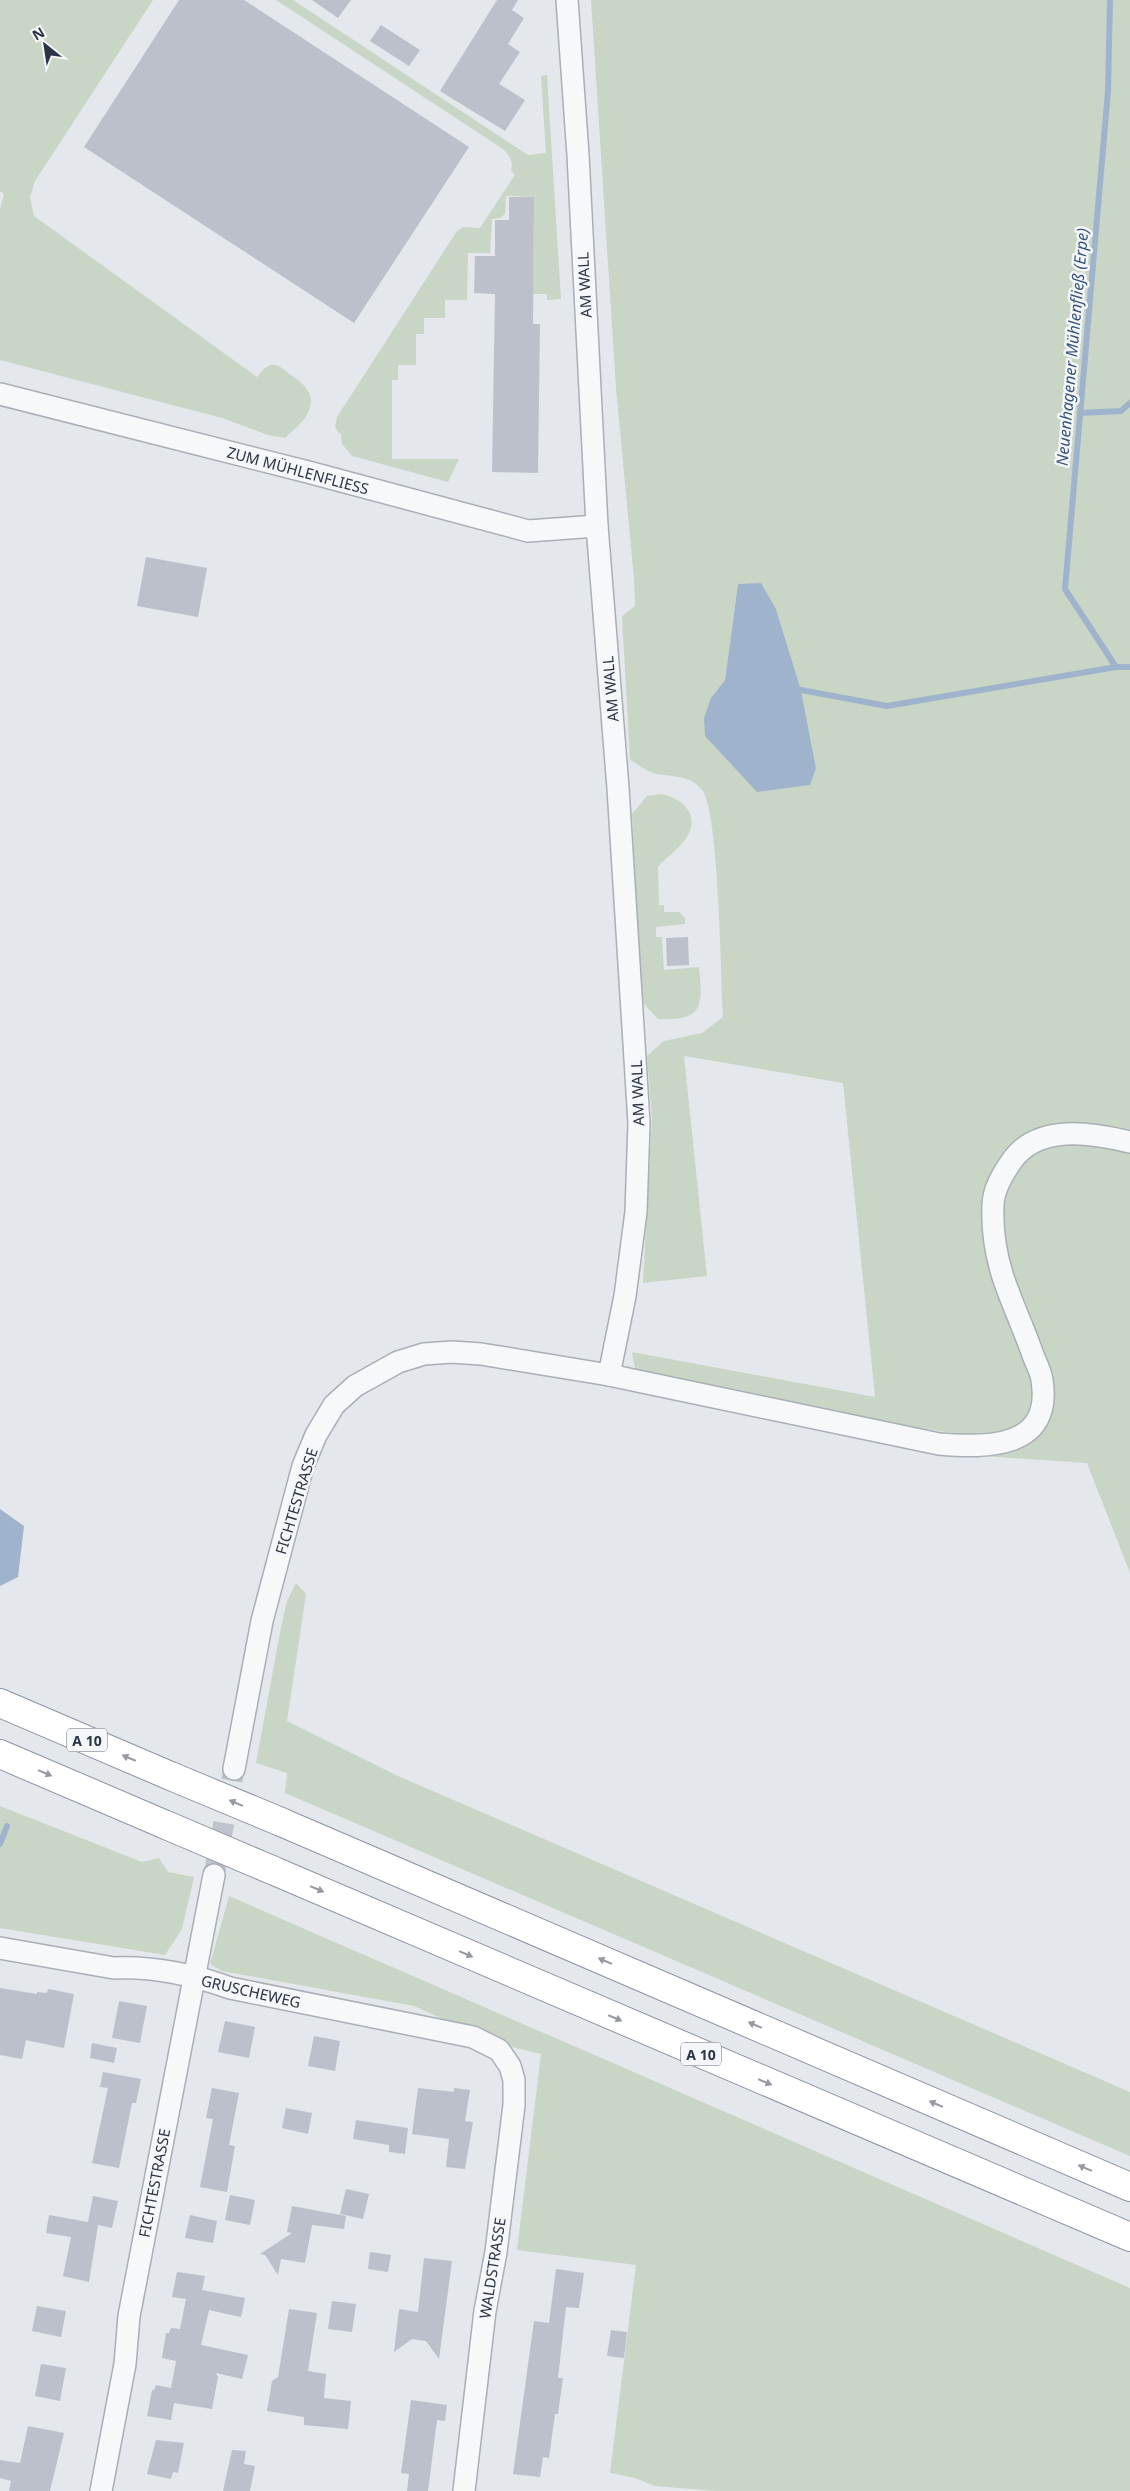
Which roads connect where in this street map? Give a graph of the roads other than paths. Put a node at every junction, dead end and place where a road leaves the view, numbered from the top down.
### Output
1 (566, 0) edge
2 (0, 394) edge
3 (597, 526) junction
4 (1130, 1142) edge
5 (609, 1376) junction
6 (0, 1703) edge
7 (0, 1754) edge
8 (234, 1769) tunnel mouth
9 (214, 1875) tunnel mouth
10 (0, 1948) edge
11 (195, 1978) junction
12 (499, 2050) joint
13 (1130, 2187) edge
14 (1130, 2237) edge
15 (101, 2491) edge
16 (464, 2491) edge

1 - 3 street, AM WALL
2 - 3 street, ZUM MÜHLENFLIESS
3 - 5 street, AM WALL
4 - 5 street, FICHTESTRASSE
5 - 8 street, FICHTESTRASSE
13 -> 6 highway, A 10, bridge
7 -> 14 highway, A 10, bridge
9 - 11 street, FICHTESTRASSE
10 - 11 street, GRUSCHEWEG
11 - 12 street, GRUSCHEWEG
11 - 15 street, FICHTESTRASSE
12 - 16 street, WALDSTRASSE

